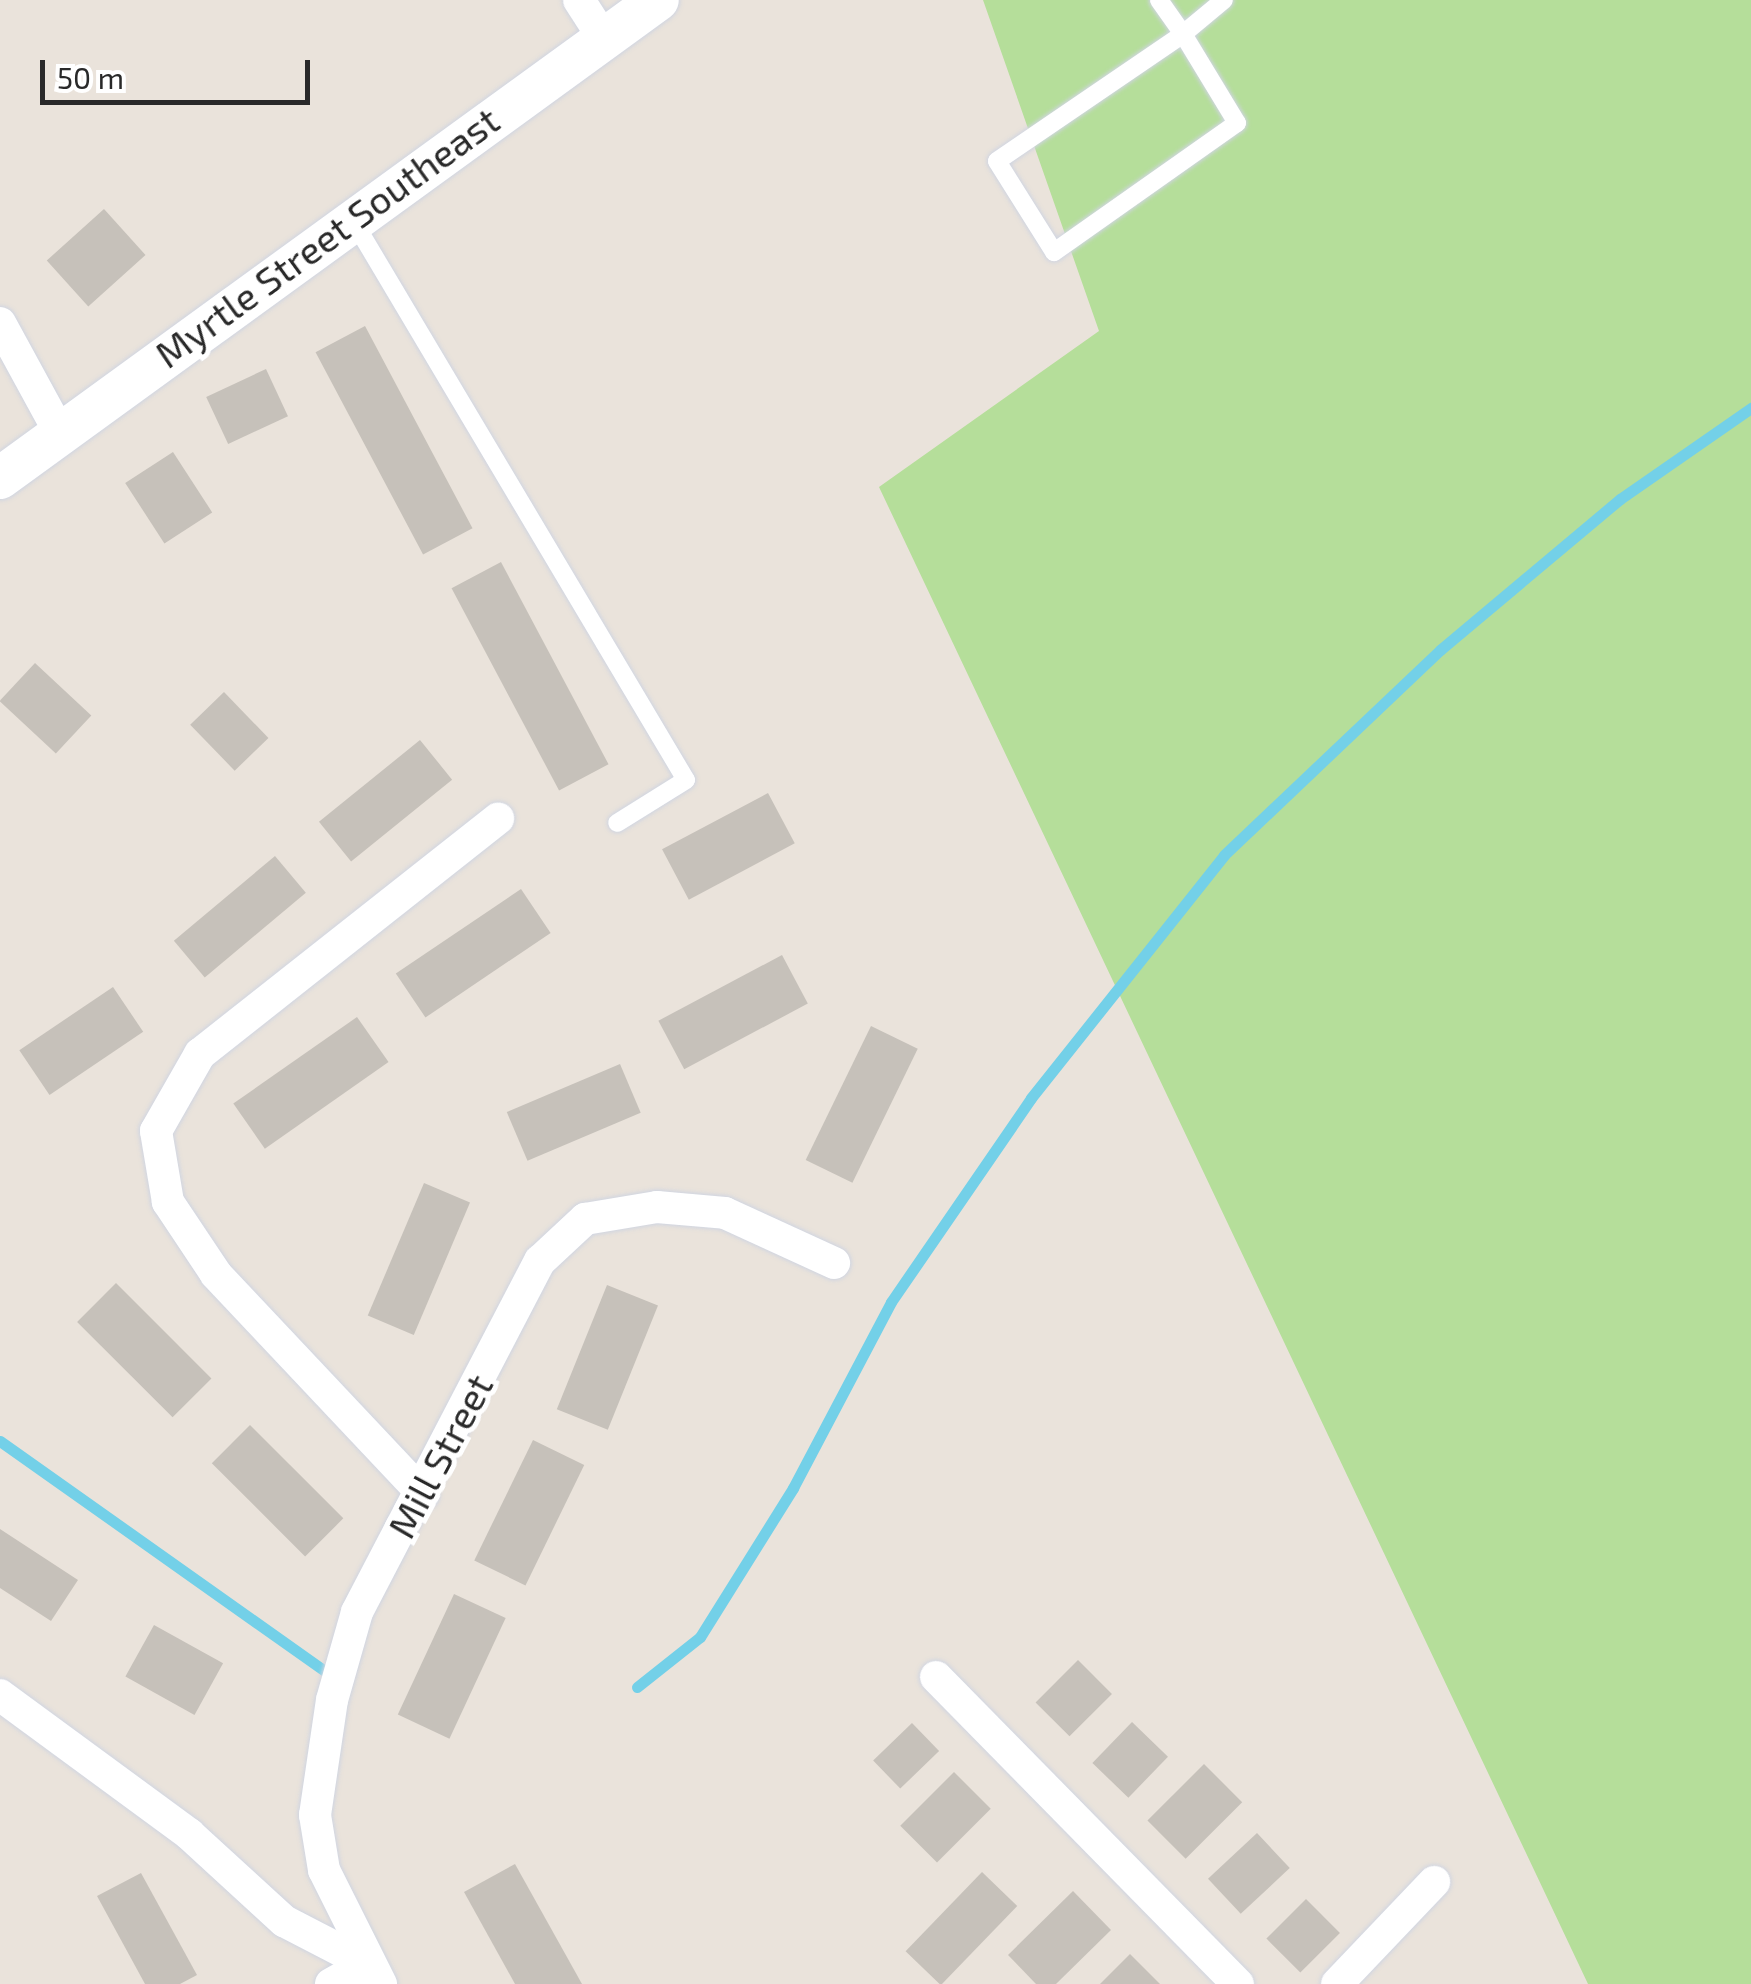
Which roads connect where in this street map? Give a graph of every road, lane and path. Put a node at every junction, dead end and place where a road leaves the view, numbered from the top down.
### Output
1 (579, 0) edge
2 (658, 0) edge
3 (1159, 0) edge
4 (1224, 0) edge
5 (1183, 34) junction
6 (604, 38) junction
7 (351, 217) junction
8 (0, 323) edge
9 (60, 431) junction
10 (0, 478) edge
11 (498, 818) dead end
12 (617, 823) dead end
13 (834, 1263) dead end
14 (423, 1494) junction
15 (936, 1677) dead end
16 (0, 1695) edge
17 (1434, 1882) dead end
18 (374, 1974) edge
19 (331, 1984) edge
20 (1238, 1984) edge
21 (1338, 1984) edge

1 - 6 street
2 - 6 street, Myrtle Street Southeast
3 - 5 lane
4 - 5 lane
5 - 5 lane
6 - 7 street, Myrtle Street Southeast
7 - 9 street, Myrtle Street Southeast
7 - 12 lane
8 - 9 street
9 - 10 street, Myrtle Street Southeast
11 - 14 street
13 - 14 street, Mill Street
14 - 18 street, Mill Street
15 - 20 street
16 - 18 street
17 - 21 street
18 - 19 street

